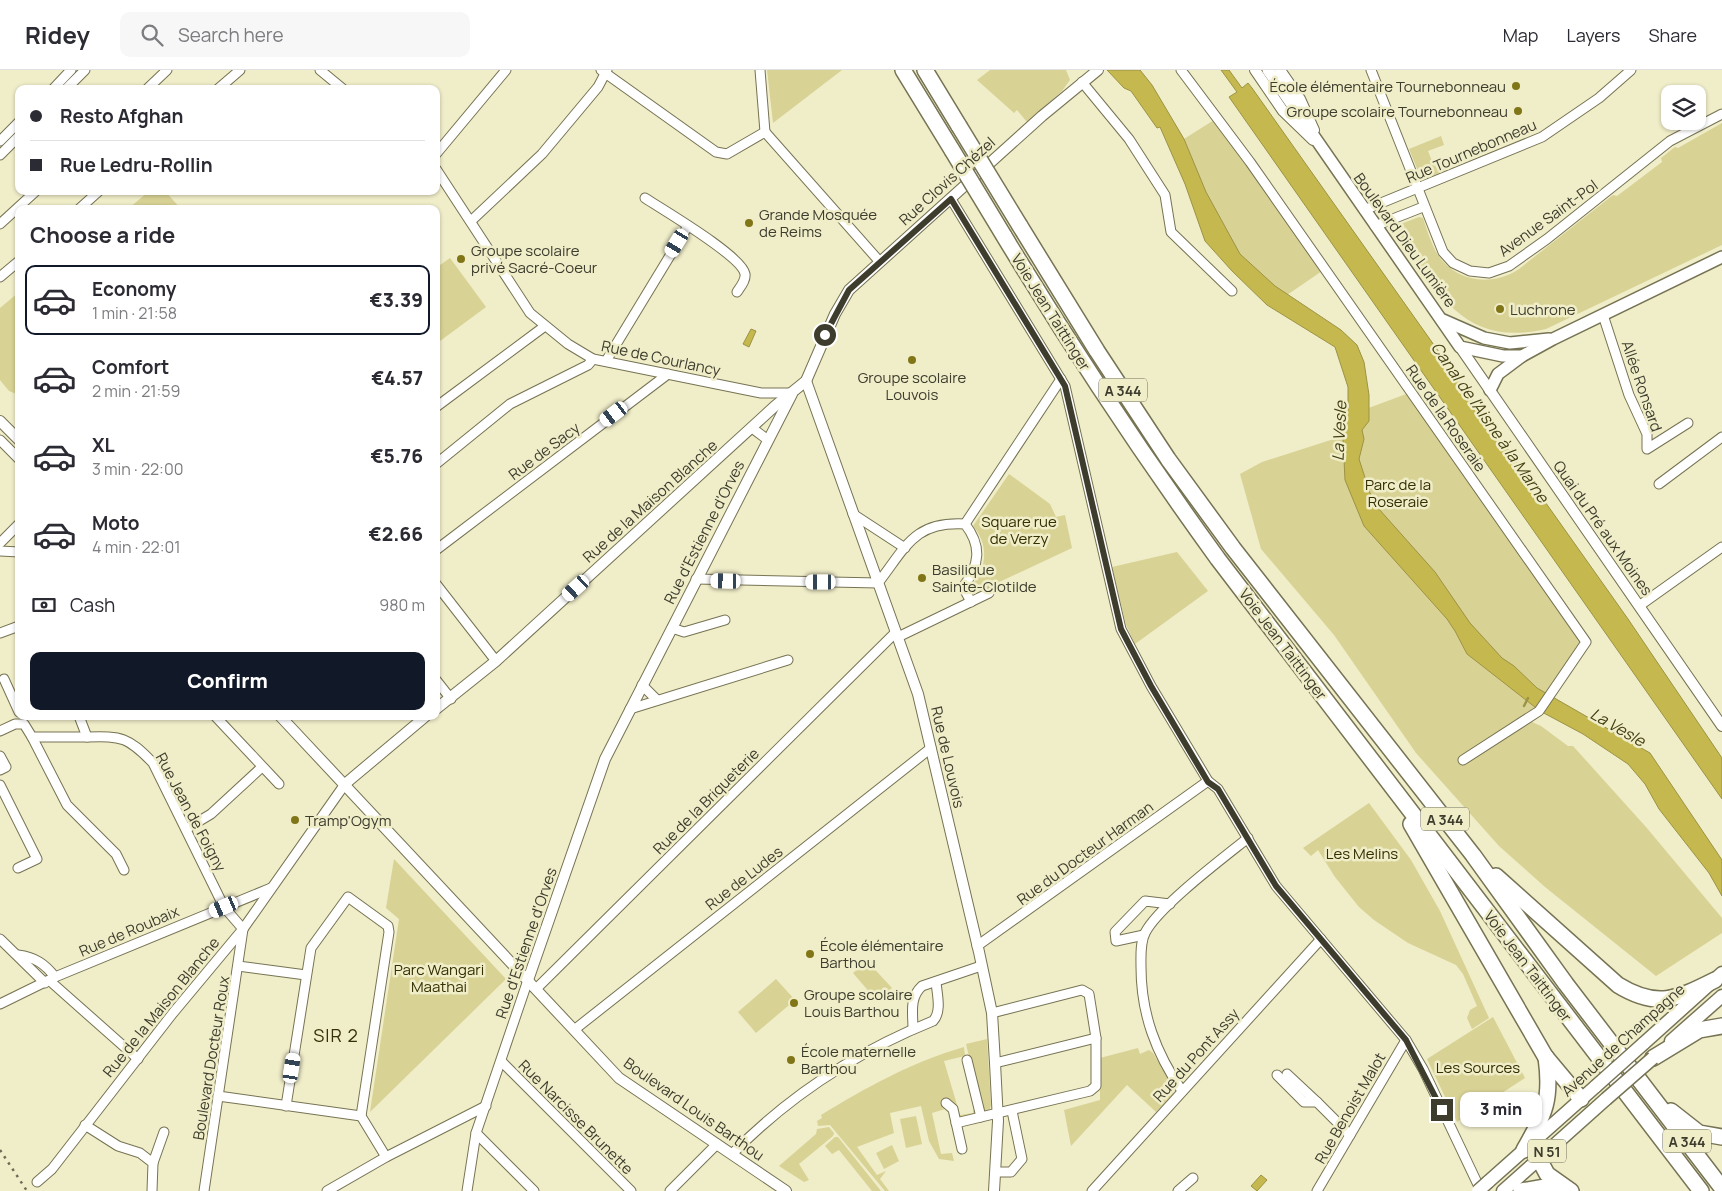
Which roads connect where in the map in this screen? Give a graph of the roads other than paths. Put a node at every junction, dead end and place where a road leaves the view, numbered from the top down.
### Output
1 (71, 70) edge
2 (84, 70) edge
3 (167, 70) edge
4 (240, 70) edge
5 (320, 70) edge
6 (506, 70) edge
7 (760, 70) edge
8 (903, 70) edge
9 (925, 70) edge
10 (1098, 70) edge
11 (1181, 70) edge
12 (1255, 70) edge
13 (1268, 70) edge
14 (1280, 70) edge
15 (1371, 70) edge
16 (1631, 70) edge
17 (605, 71) edge
18 (1082, 82) junction
19 (56, 85) edge
20 (70, 85) edge
21 (151, 85) edge
22 (223, 85) edge
23 (337, 85) edge
24 (1722, 114) edge
25 (15, 126) edge
26 (765, 132) junction
27 (15, 140) edge
28 (0, 141) edge
29 (440, 149) edge
30 (1324, 152) junction
31 (0, 155) edge
32 (440, 175) edge
33 (1417, 189) junction
34 (32, 195) edge
35 (95, 195) edge
36 (645, 198) dead end
37 (951, 199) junction
38 (21, 205) edge
39 (83, 205) edge
40 (1424, 207) junction
41 (15, 210) edge
42 (1364, 210) junction
43 (472, 220) junction
44 (0, 224) edge
45 (688, 226) junction
46 (1375, 226) junction
47 (1722, 257) edge
48 (880, 262) junction
49 (15, 264) edge
50 (0, 277) edge
51 (1232, 291) dead end
52 (737, 292) dead end
53 (1603, 315) junction
54 (1443, 320) junction
55 (545, 326) junction
56 (1553, 339) junction
57 (1460, 347) junction
58 (1522, 356) junction
59 (593, 359) junction
60 (606, 361) junction
61 (668, 374) junction
62 (1061, 379) junction
63 (806, 380) junction
64 (1490, 390) junction
65 (792, 393) junction
66 (440, 404) edge
67 (0, 422) edge
68 (1688, 423) dead end
69 (752, 428) junction
70 (15, 436) edge
71 (1722, 437) edge
72 (0, 440) edge
73 (768, 440) junction
74 (15, 455) edge
75 (440, 461) edge
76 (1659, 484) dead end
77 (853, 514) junction
78 (965, 524) junction
79 (15, 528) edge
80 (0, 543) edge
81 (440, 547) edge
82 (1722, 547) edge
83 (905, 548) junction
84 (0, 551) edge
85 (15, 552) edge
86 (696, 579) junction
87 (878, 583) junction
88 (440, 589) edge
89 (989, 594) dead end
90 (971, 602) junction
91 (1639, 606) junction
92 (725, 620) dead end
93 (15, 627) edge
94 (672, 628) junction
95 (1, 631) edge
96 (897, 635) junction
97 (788, 660) dead end
98 (496, 662) junction
99 (4, 679) dead end
100 (440, 685) edge
101 (642, 685) junction
102 (451, 699) junction
103 (657, 700) junction
104 (15, 703) edge
105 (440, 706) edge
106 (630, 709) junction
107 (22, 720) edge
108 (81, 720) edge
109 (219, 720) edge
110 (284, 720) edge
111 (421, 720) edge
112 (1722, 726) edge
113 (0, 731) edge
114 (32, 737) junction
115 (87, 737) junction
116 (931, 748) junction
117 (0, 756) edge
118 (1463, 760) dead end
119 (262, 767) junction
120 (0, 770) edge
121 (1208, 782) junction
122 (279, 784) dead end
123 (345, 784) junction
124 (0, 785) edge
125 (1391, 785) junction
126 (186, 829) junction
127 (1248, 838) junction
128 (1473, 855) junction
129 (18, 868) dead end
130 (124, 870) dead end
131 (271, 888) junction
132 (1170, 904) junction
133 (224, 907) junction
134 (243, 928) junction
135 (1144, 935) junction
136 (0, 939) edge
137 (1321, 939) junction
138 (977, 946) junction
139 (18, 956) junction
140 (238, 966) junction
141 (982, 966) junction
142 (306, 975) junction
143 (1720, 979) edge
144 (528, 980) junction
145 (50, 981) junction
146 (936, 982) junction
147 (536, 989) junction
148 (1722, 996) edge
149 (0, 1004) edge
150 (992, 1013) junction
151 (1722, 1026) edge
152 (913, 1029) junction
153 (574, 1030) junction
154 (1096, 1038) junction
155 (1406, 1040) junction
156 (1545, 1056) junction
157 (1653, 1058) junction
158 (138, 1059) junction
159 (967, 1060) dead end
160 (502, 1062) junction
161 (996, 1063) junction
162 (1287, 1074) dead end
163 (1277, 1075) dead end
164 (1182, 1091) junction
165 (1651, 1095) junction
166 (218, 1096) junction
167 (1581, 1099) junction
168 (1317, 1102) junction
169 (946, 1103) dead end
170 (286, 1106) junction
171 (486, 1106) junction
172 (1012, 1111) junction
173 (997, 1112) junction
174 (1592, 1112) junction
175 (361, 1116) junction
176 (981, 1117) junction
177 (956, 1123) junction
178 (85, 1124) junction
179 (164, 1132) dead end
180 (476, 1133) junction
181 (1350, 1135) junction
182 (1722, 1137) edge
183 (1536, 1139) junction
184 (717, 1144) junction
185 (962, 1149) dead end
186 (1524, 1150) junction
187 (732, 1154) junction
188 (386, 1157) junction
189 (1539, 1159) junction
190 (153, 1163) junction
191 (996, 1172) junction
192 (1193, 1178) dead end
193 (37, 1182) dead end
194 (1482, 1188) edge
195 (1722, 1188) edge
196 (152, 1191) edge
197 (204, 1191) edge
198 (327, 1191) edge
199 (467, 1191) edge
200 (534, 1191) edge
201 (631, 1191) edge
202 (670, 1191) edge
203 (786, 1191) edge
204 (994, 1191) edge
205 (1092, 1191) edge
206 (1178, 1191) edge
207 (1317, 1191) edge
208 (1503, 1191) edge
209 (1521, 1191) edge
210 (1565, 1191) edge
211 (1571, 1191) edge
212 (1701, 1191) edge

1 - 19 street
2 - 20 street
3 - 21 street
4 - 22 street
5 - 23 street
6 - 29 street
7 - 26 street
8 - 125 highway, Voie Jean Taittinger / A 344, bridge
9 - 128 highway, Voie Jean Taittinger / A 344, bridge
10 - 18 street, Rue Clovis Chézel
11 - 118 street, Rue de la Roseraie
12 - 30 street, Boulevard Dieu Lumière
13 - 30 main road, Boulevard Dieu Lumière
14 - 30 street, Boulevard Dieu Lumière
15 - 33 street, Avenue Saint-Pol
16 - 33 street, Rue Tournebonneau
17 - 26 street
17 - 43 street
18 - 37 street, Rue Clovis Chézel
18 - 51 street
24 - 40 street, Avenue Saint-Pol
25 - 28 street
26 - 48 street
27 - 31 street
30 - 42 main road, Boulevard Dieu Lumière
32 - 43 street, Rue de Courlancy
33 - 40 street, Avenue Saint-Pol
33 - 42 street, Rue Tournebonneau
34 - 38 street
35 - 39 street
36 - 45 street
37 - 48 street, Rue Clovis Chézel
37 - 62 street
40 - 46 street
41 - 44 street
42 - 46 main road, Boulevard Dieu Lumière
43 - 55 street, Rue de Courlancy
45 - 52 street
45 - 60 street
46 - 54 main road, Boulevard Dieu Lumière
47 - 53 main road
48 - 63 street, Rue Clovis Chézel
49 - 50 street
53 - 56 main road
53 - 68 street, Allée Ronsard
54 - 56 main road
54 - 57 main road, Boulevard Dieu Lumière
55 - 59 street, Rue de Courlancy
55 - 66 street
56 - 58 main road
57 - 58 main road
57 - 64 street, Quai du Pré aux Moines
58 - 64 main road
59 - 60 street, Rue de Courlancy
59 - 75 street
60 - 61 street, Rue de Courlancy
61 - 65 street, Rue de Courlancy
61 - 81 street, Rue de Sacy
62 - 78 street
62 - 121 street
63 - 65 street, Rue de la Maison Blanche
63 - 77 street, Rue de Louvois
64 - 91 street, Quai du Pré aux Moines
65 - 69 street, Rue de la Maison Blanche
65 - 73 street, Rue d'Estienne d'Orves
67 - 70 street
69 - 73 street
69 - 98 street, Rue de la Maison Blanche
71 - 76 street
72 - 74 street
73 - 86 street, Rue d'Estienne d'Orves
77 - 83 street
77 - 87 street, Rue de Louvois
78 - 83 street
78 - 90 street
79 - 80 street
82 - 91 street
83 - 87 street
84 - 85 street
86 - 87 street
86 - 94 street, Rue d'Estienne d'Orves
87 - 96 street, Rue de Louvois
88 - 98 street
89 - 90 street, Rue de la Briqueterie
90 - 96 street, Rue de la Briqueterie
91 - 112 street, Quai du Pré aux Moines
92 - 94 street
93 - 95 street
94 - 101 street, Rue d'Estienne d'Orves
96 - 116 street, Rue de Louvois
96 - 147 street, Rue de la Briqueterie
97 - 103 street
98 - 102 street, Rue de la Maison Blanche
99 - 104 street
100 - 102 street
101 - 103 street
101 - 106 street, Rue d'Estienne d'Orves
102 - 105 street, Rue de la Maison Blanche
103 - 106 street
106 - 144 street, Rue d'Estienne d'Orves
107 - 113 street
107 - 114 street
108 - 115 street
109 - 119 street
110 - 123 street, Boulevard Louis Barthou
111 - 123 street, Rue de la Maison Blanche
114 - 115 street, Rue Jean de Foigny
114 - 130 street
115 - 126 street, Rue Jean de Foigny
116 - 138 street, Rue de Louvois
116 - 153 street, Rue de Ludes
117 - 120 street
119 - 122 street
119 - 126 street
121 - 127 street
121 - 138 street, Rue du Docteur Harman
123 - 131 street, Rue de la Maison Blanche
123 - 144 street, Boulevard Louis Barthou
124 - 129 street
125 - 156 highway
125 - 212 highway, Voie Jean Taittinger / A 344
126 - 133 street, Rue Jean de Foigny
127 - 132 street
127 - 137 street
128 - 143 highway
128 - 165 highway, Voie Jean Taittinger / A 344
131 - 133 street, Rue de Roubaix
131 - 134 street, Rue de la Maison Blanche
132 - 135 street
132 - 135 street
133 - 134 street, Rue Jean de Foigny
133 - 145 street, Rue de Roubaix
134 - 140 street, Boulevard Docteur Roux
134 - 158 street, Rue de la Maison Blanche
135 - 164 street
136 - 139 street
137 - 155 street
137 - 164 street, Rue du Pont Assy
138 - 141 street, Rue de Louvois
139 - 145 street
139 - 145 street
140 - 142 street
140 - 166 street, Boulevard Docteur Roux
141 - 146 street
141 - 150 street, Rue de Louvois
142 - 170 street
142 - 175 street
143 - 167 main road, Avenue de Champagne / N 51, bridge
144 - 147 street, Boulevard Louis Barthou
144 - 160 street, Rue d'Estienne d'Orves
145 - 149 street, Rue de Roubaix
145 - 158 street
146 - 152 street
146 - 152 street
147 - 153 street, Boulevard Louis Barthou
148 - 157 main road, N 51
150 - 154 street
150 - 161 street, Rue de Louvois
151 - 157 highway
152 - 187 street
153 - 184 street, Boulevard Louis Barthou
154 - 161 street
154 - 172 street
155 - 181 street, Rue Benoist Malot
155 - 194 street
156 - 167 highway
156 - 186 highway
157 - 174 main road, N 51, bridge
158 - 178 street, Rue de la Maison Blanche
159 - 176 street
160 - 171 street, Rue d'Estienne d'Orves
160 - 201 street, Rue Narcisse Brunette
161 - 173 street, Rue de Louvois
162 - 168 street
163 - 168 street
164 - 205 street, Rue du Pont Assy
165 - 182 highway
165 - 195 highway, Voie Jean Taittinger / A 344
166 - 170 street
166 - 197 street, Boulevard Docteur Roux
167 - 174 main road
167 - 183 main road, Avenue de Champagne / N 51
168 - 181 street
169 - 177 street
170 - 175 street
171 - 180 street, Rue d'Estienne d'Orves
171 - 188 street
172 - 173 street
172 - 191 street
173 - 176 street
173 - 191 street, Rue de Louvois
174 - 189 main road, N 51
175 - 188 street
176 - 177 street
177 - 185 street
178 - 190 street
178 - 193 street, Rue de la Maison Blanche
179 - 190 street
180 - 199 street, Rue d'Estienne d'Orves
180 - 200 street
181 - 207 street, Rue Benoist Malot
183 - 186 main road, Avenue de Champagne / N 51
183 - 189 main road
184 - 187 street, Boulevard Louis Barthou
184 - 202 street
186 - 194 main road, Avenue de Champagne / N 51
187 - 203 street, Boulevard Louis Barthou
188 - 198 street
189 - 208 main road, N 51
189 - 211 highway
190 - 196 street
191 - 204 street, Rue de Louvois
192 - 206 street
209 - 210 highway

